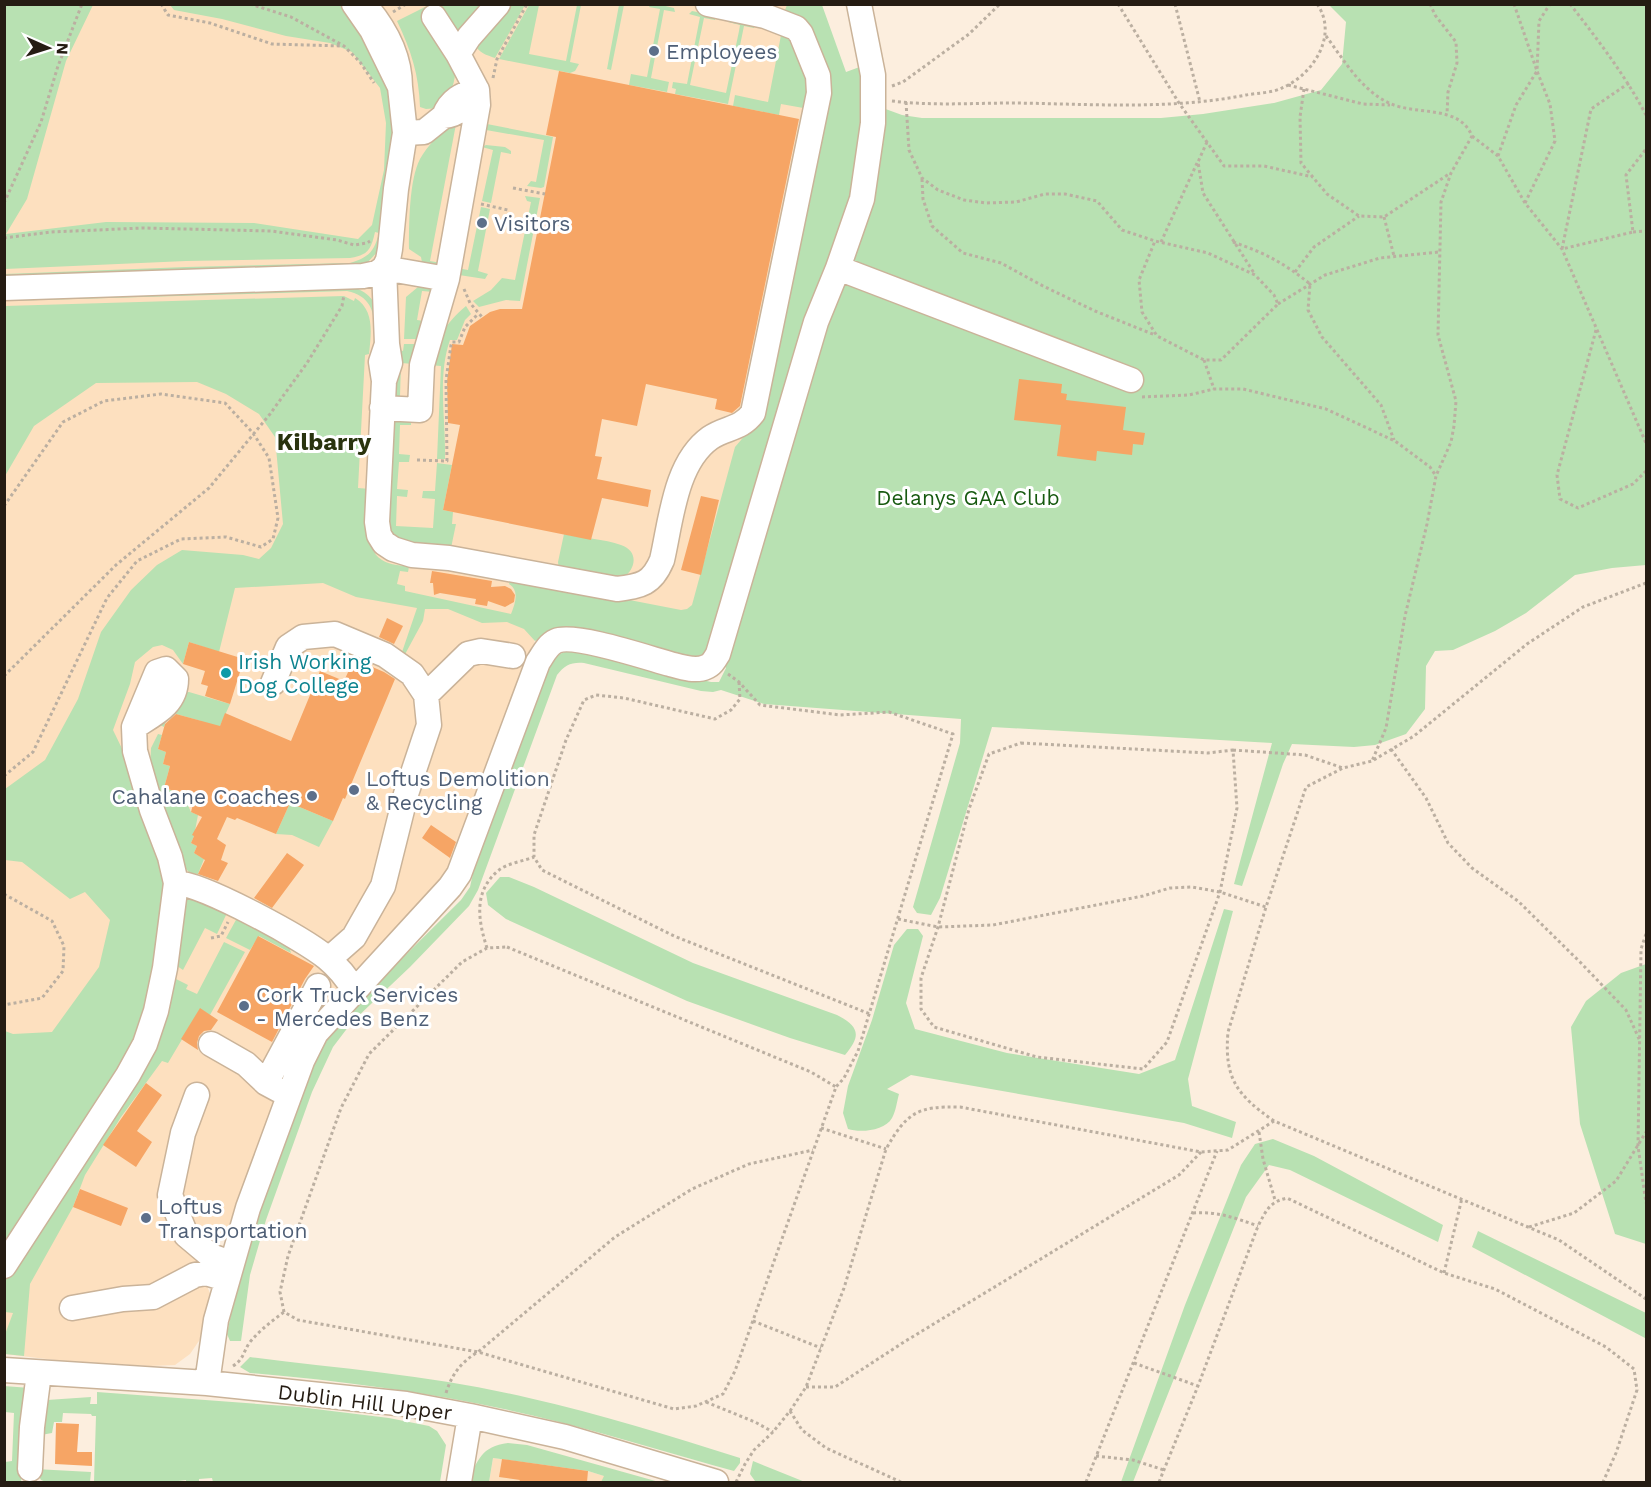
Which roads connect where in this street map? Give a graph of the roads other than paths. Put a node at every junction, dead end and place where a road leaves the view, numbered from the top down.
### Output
1 (498, 4) edge
2 (708, 4) edge
3 (859, 4) edge
4 (365, 5) edge
5 (435, 17) dead end
6 (458, 54) junction
7 (485, 85) junction
8 (405, 133) junction
9 (384, 268) junction
10 (838, 268) junction
11 (447, 279) junction
12 (4, 288) edge
13 (1131, 380) dead end
14 (382, 408) junction
15 (513, 656) dead end
16 (273, 683) dead end
17 (426, 695) junction
18 (134, 727) dead end
19 (176, 883) junction
20 (329, 959) junction
21 (318, 986) dead end
22 (354, 990) junction
23 (211, 1044) dead end
24 (266, 1083) junction
25 (290, 1093) junction
26 (197, 1095) dead end
27 (4, 1266) edge
28 (229, 1271) junction
29 (72, 1308) dead end
30 (4, 1370) edge
31 (39, 1373) junction
32 (207, 1383) junction
33 (470, 1416) junction
34 (30, 1469) dead end
35 (459, 1482) edge
36 (720, 1482) edge

1 - 6 street
2 - 14 street
3 - 10 street
4 - 8 street
5 - 6 street
6 - 7 street
7 - 8 street
7 - 11 street
8 - 9 street
9 - 11 street
9 - 12 street
9 - 14 street
10 - 13 street
10 - 22 street
11 - 14 street
15 - 17 street
16 - 17 street
17 - 20 street
18 - 19 street
19 - 20 street
19 - 27 street
20 - 22 street
21 - 24 street
22 - 25 street
23 - 24 street
24 - 25 street
25 - 28 street
26 - 28 street
28 - 29 street
28 - 32 street
30 - 31 street, Dublin Hill Upper
31 - 32 street, Dublin Hill Upper
31 - 34 street
32 - 33 street, Dublin Hill Upper
33 - 35 street
33 - 36 street, Dublin Hill Upper

